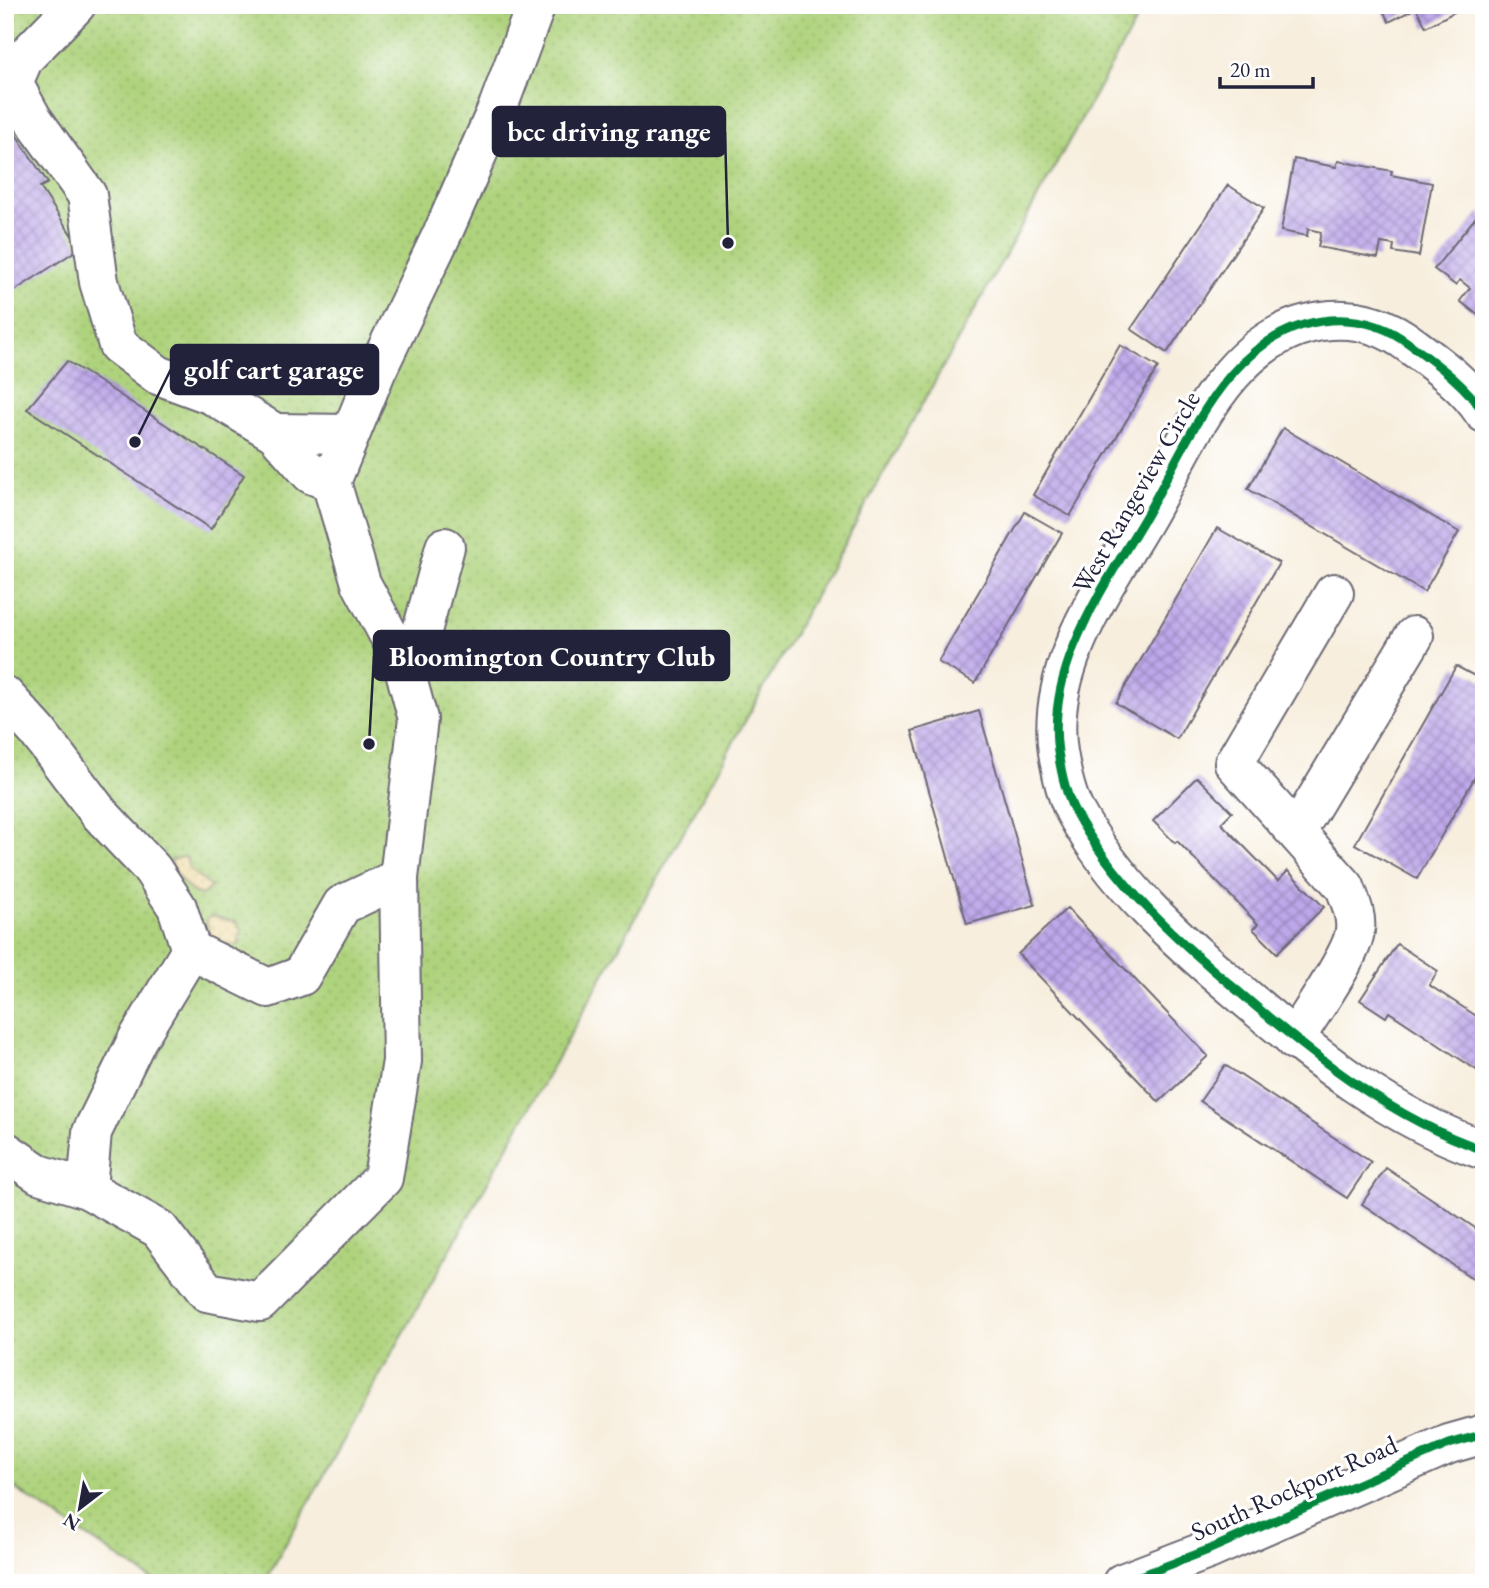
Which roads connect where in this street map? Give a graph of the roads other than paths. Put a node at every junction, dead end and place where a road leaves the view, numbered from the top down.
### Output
1 (76, 5) edge
2 (536, 5) edge
3 (1484, 413) edge
4 (275, 433) junction
5 (350, 434) junction
6 (331, 482) junction
7 (444, 547) dead end
8 (1334, 593) dead end
9 (1414, 636) dead end
10 (408, 682) junction
11 (5, 696) edge
12 (1297, 831) junction
13 (399, 878) junction
14 (191, 950) junction
15 (1294, 1040) junction
16 (1484, 1150) edge
17 (5, 1151) edge
18 (87, 1189) junction
19 (1484, 1434) edge
20 (1122, 1583) edge

1 - 4 street
2 - 5 street
3 - 15 street, West Rangeview Circle
4 - 5 street
4 - 6 street
5 - 6 street
6 - 10 street
7 - 10 street
8 - 12 street
9 - 12 street
10 - 13 street
11 - 14 street
12 - 15 street
13 - 14 street
13 - 18 street
14 - 18 street
15 - 16 street, West Rangeview Circle
17 - 18 street
19 - 20 street, South Rockport Road

